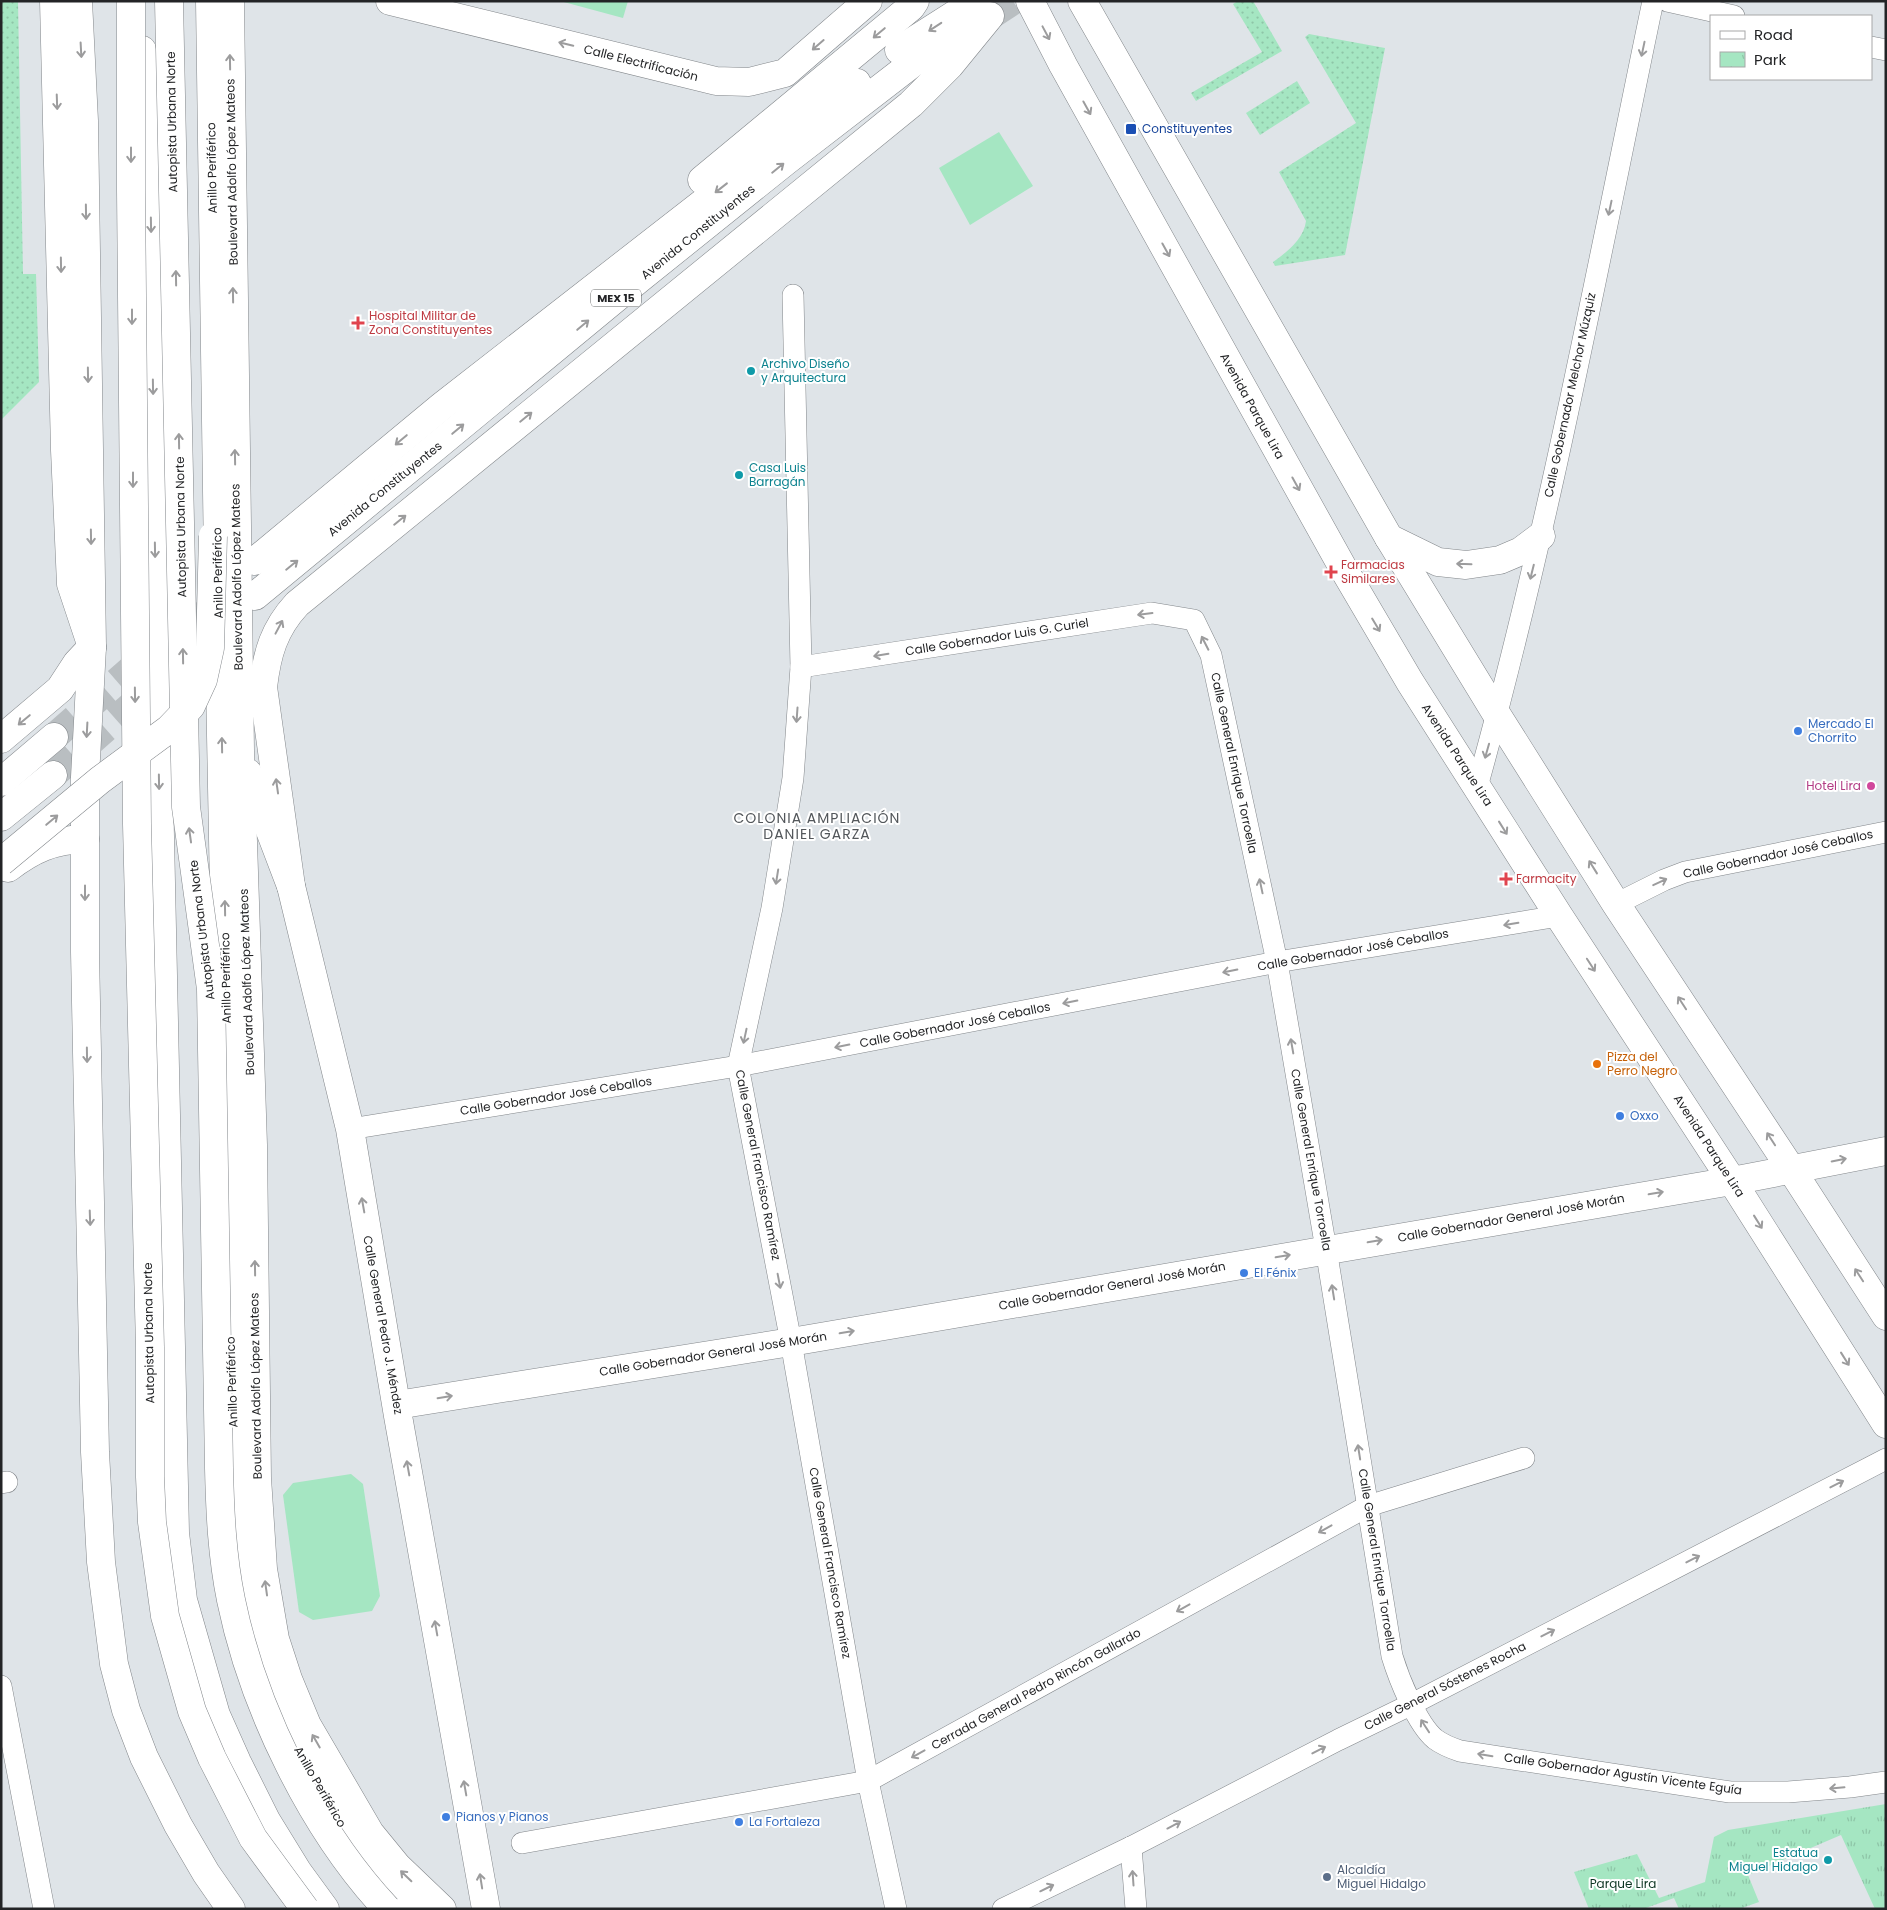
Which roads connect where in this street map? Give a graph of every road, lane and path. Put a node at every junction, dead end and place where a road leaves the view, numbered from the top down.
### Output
1 (54, 1) edge
2 (78, 1) edge
3 (131, 1) edge
4 (138, 1) edge
5 (169, 1) edge
6 (204, 1) edge
7 (210, 1) edge
8 (216, 1) edge
9 (230, 1) edge
10 (390, 1) edge
11 (868, 1) edge
12 (915, 1) edge
13 (1030, 1) edge
14 (1082, 1) edge
15 (1653, 1) edge
16 (1667, 1) edge
17 (983, 9) edge
18 (1730, 15) edge
19 (1872, 47) edge
20 (1886, 50) edge
21 (211, 66) junction
22 (793, 295) dead end
23 (442, 406) junction
24 (1540, 536) junction
25 (1389, 538) junction
26 (254, 561) dead end
27 (254, 596) tunnel mouth
28 (1194, 620) joint
29 (92, 647) junction
30 (801, 667) junction
31 (1497, 715) junction
32 (54, 737) tunnel mouth
33 (1, 740) edge
34 (240, 751) junction
35 (52, 775) tunnel mouth
36 (1, 782) edge
37 (1477, 787) junction
38 (1, 817) edge
39 (1886, 832) edge
40 (85, 840) junction
41 (1, 862) edge
42 (1, 874) edge
43 (291, 886) junction
44 (1616, 904) junction
45 (1559, 916) junction
46 (1277, 962) junction
47 (738, 1066) junction
48 (350, 1129) junction
49 (1886, 1151) edge
50 (1791, 1169) junction
51 (1732, 1180) junction
52 (1326, 1249) junction
53 (1886, 1316) edge
54 (791, 1342) junction
55 (396, 1405) junction
56 (1886, 1424) edge
57 (1524, 1458) dead end
58 (1886, 1459) edge
59 (1368, 1506) junction
60 (1, 1686) edge
61 (1412, 1704) junction
62 (868, 1781) junction
63 (1886, 1782) edge
64 (522, 1844) dead end
65 (1131, 1848) junction
66 (44, 1909) edge
67 (231, 1909) edge
68 (305, 1909) edge
69 (325, 1909) edge
70 (386, 1909) edge
71 (408, 1909) edge
72 (442, 1909) edge
73 (486, 1909) edge
74 (896, 1909) edge
75 (1003, 1909) edge
76 (1136, 1909) edge

1 -> 29 main road
2 -> 29 main road
3 -> 68 main road, Autopista Urbana Norte, bridge
4 -> 69 main road
70 -> 5 main road, Autopista Urbana Norte, bridge
41 -> 6 main road, bridge
7 - 21 main road, Anillo Periférico
8 - 21 main road
34 -> 9 main road, Boulevard Adolfo López Mateos
11 -> 10 main road, Calle Electrificación
12 -> 23 main road
13 -> 37 main road, Avenida Parque Lira
14 - 25 main road
15 -> 24 street, Calle Gobernador Melchor Múzquiz
16 - 18 street
17 -> 23 main road, Avenida Constituyentes / MEX 15
27 -> 17 main road, Avenida Constituyentes / MEX 15
43 -> 17 main road
19 - 20 street
71 -> 21 main road, Anillo Periférico
22 - 30 street, Calle General Francisco Ramírez
23 -> 26 main road, Avenida Constituyentes / MEX 15
24 -> 25 main road
24 -> 31 street, Calle Gobernador Melchor Múzquiz
25 - 31 main road
28 -> 30 street, Calle Gobernador Luis G. Curiel
46 -> 28 street, Calle General Enrique Torroella
29 -> 33 main road
29 -> 40 main road
30 -> 47 street, Calle General Francisco Ramírez
31 -> 37 street, Calle Gobernador Melchor Múzquiz
44 -> 31 main road
32 - 36 main road
34 - 43 main road, Calle General Pedro J. Méndez
72 -> 34 main road, Boulevard Adolfo López Mateos
35 - 38 main road
37 -> 45 main road, Avenida Parque Lira
44 -> 39 street, Calle Gobernador José Ceballos
40 - 42 main road
40 -> 67 main road
43 - 48 main road, Calle General Pedro J. Méndez
50 -> 44 main road
45 -> 46 street, Calle Gobernador José Ceballos
45 -> 51 main road, Avenida Parque Lira
46 -> 47 street, Calle Gobernador José Ceballos
52 -> 46 street, Calle General Enrique Torroella
47 - 48 street, Calle Gobernador José Ceballos
47 -> 54 street, Calle General Francisco Ramírez
55 -> 48 main road, Calle General Pedro J. Méndez
50 -> 49 main road, Calle Gobernador General José Morán
50 - 51 main road, Calle Gobernador General José Morán
53 -> 50 main road
52 -> 51 main road, Calle Gobernador General José Morán
51 -> 56 main road, Avenida Parque Lira
54 -> 52 main road, Calle Gobernador General José Morán
59 -> 52 street, Calle General Enrique Torroella
55 -> 54 main road, Calle Gobernador General José Morán
54 - 62 street, Calle General Francisco Ramírez
73 -> 55 main road, Calle General Pedro J. Méndez
57 - 59 street, Cerrada General Pedro Rincón Gallardo
61 -> 58 street, Calle General Sóstenes Rocha
59 - 61 street, Calle General Enrique Torroella
59 -> 62 street, Cerrada General Pedro Rincón Gallardo
60 - 66 street
63 -> 61 street, Calle Gobernador Agustín Vicente Eguía
65 -> 61 street, Calle General Sóstenes Rocha
62 - 64 street, Cerrada General Pedro Rincón Gallardo
62 - 74 street, Calle General Francisco Ramírez
75 -> 65 street, Calle General Sóstenes Rocha
76 -> 65 street

